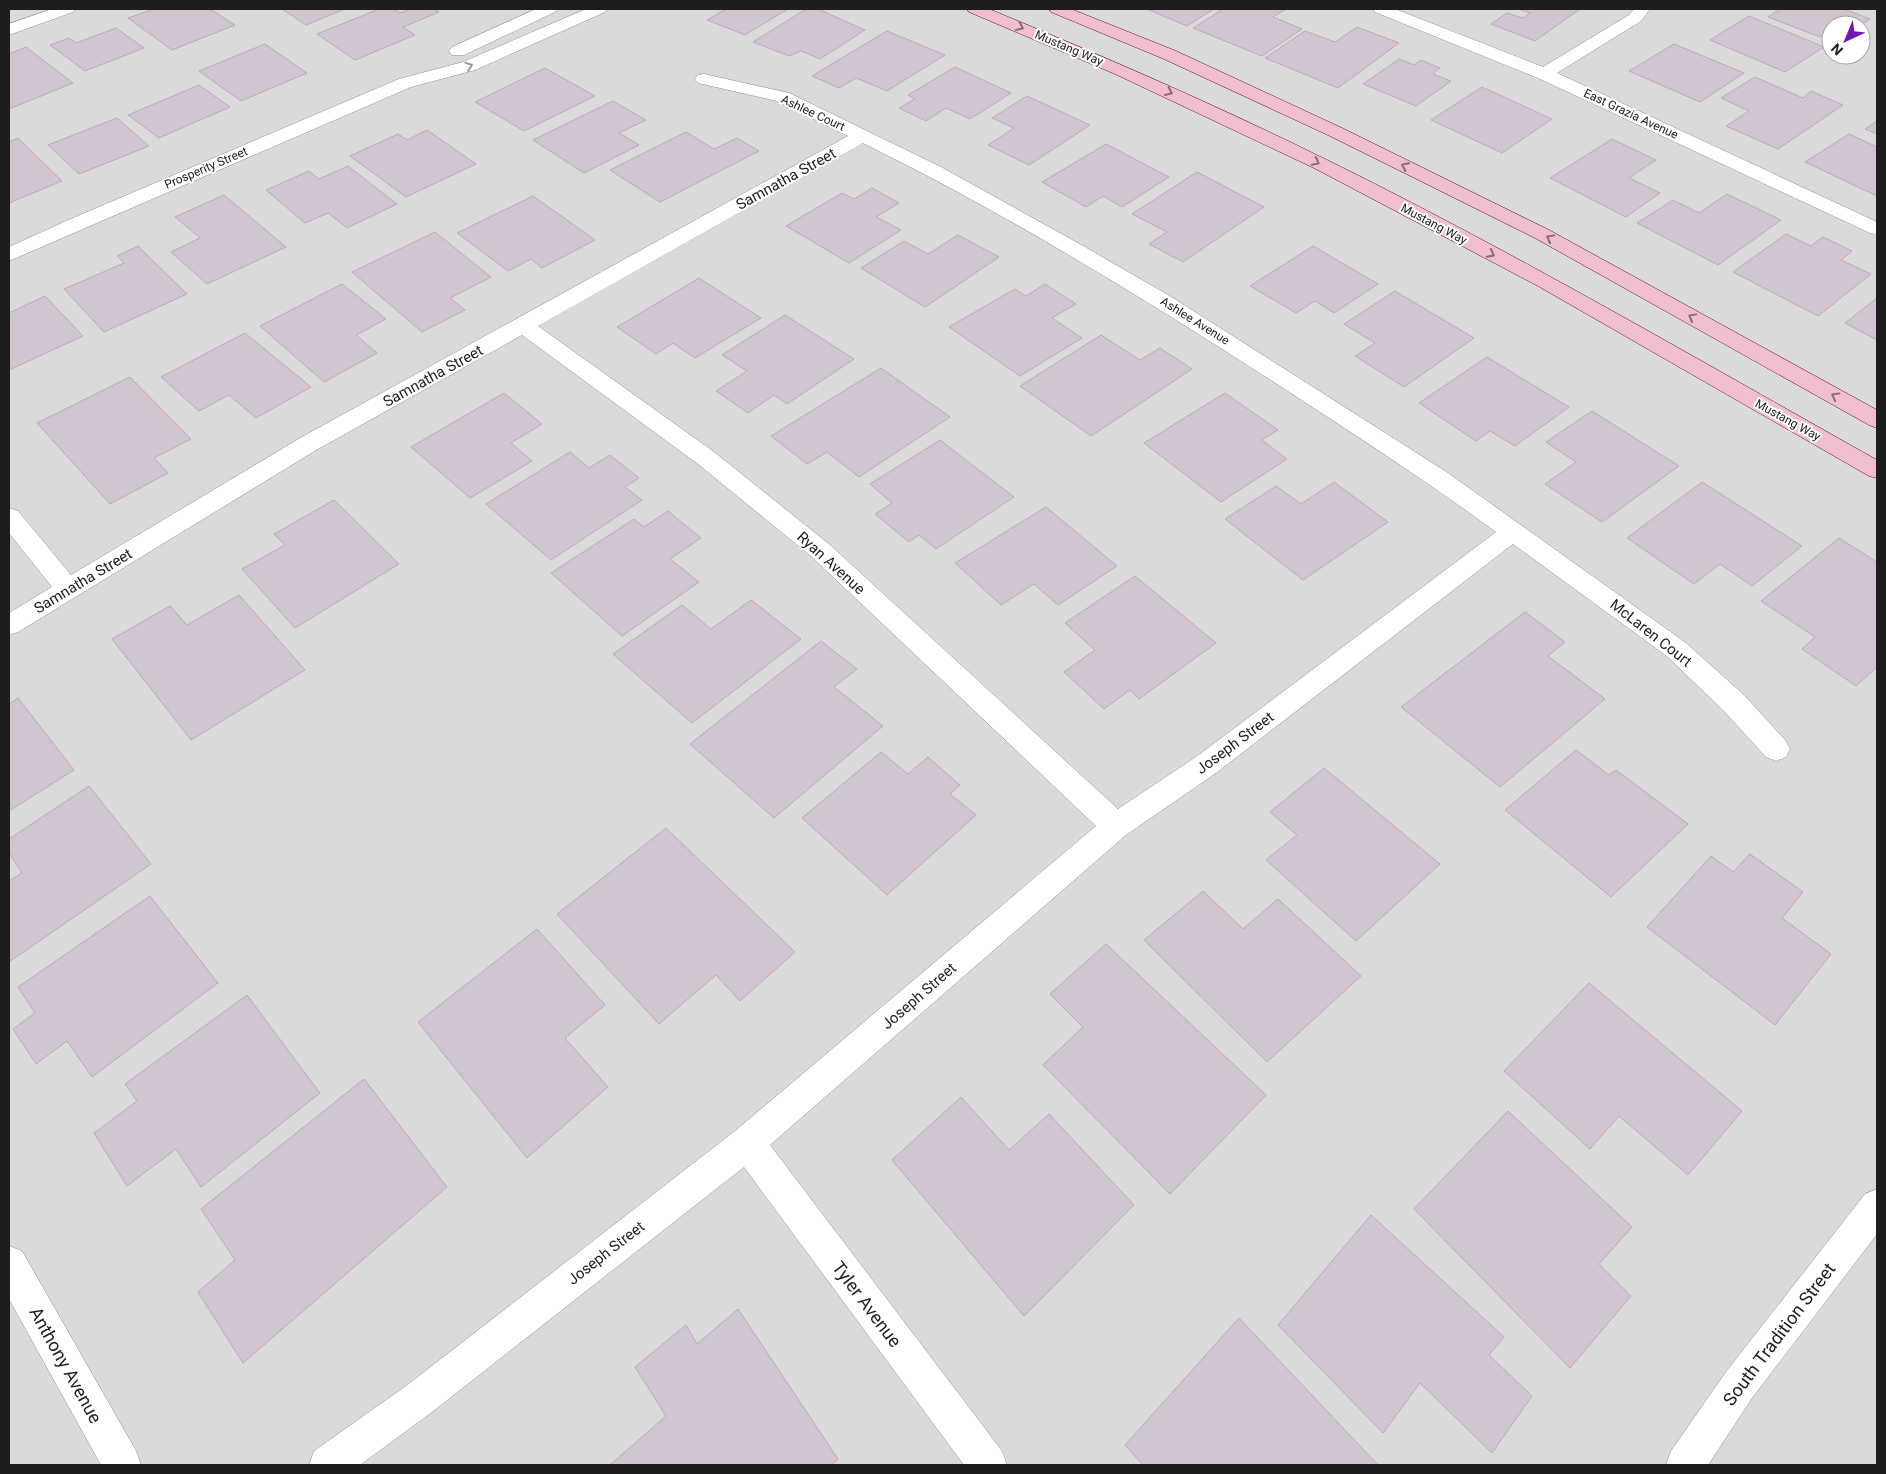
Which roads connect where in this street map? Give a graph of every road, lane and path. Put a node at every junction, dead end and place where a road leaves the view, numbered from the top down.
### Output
1 (67, 9) edge
2 (549, 9) edge
3 (599, 9) edge
4 (975, 9) edge
5 (1057, 9) edge
6 (1381, 9) edge
7 (1642, 9) edge
8 (9, 30) edge
9 (1544, 74) junction
10 (704, 79) dead end
11 (405, 83) junction
12 (862, 136) junction
13 (1877, 229) edge
14 (9, 255) edge
15 (524, 326) junction
16 (1877, 420) edge
17 (1877, 470) edge
18 (9, 517) edge
19 (1514, 531) junction
20 (69, 590) junction
21 (9, 625) edge
22 (1776, 750) dead end
23 (1116, 826) junction
24 (747, 1144) junction
25 (1877, 1206) edge
26 (9, 1264) edge
27 (122, 1465) edge
28 (328, 1465) edge
29 (988, 1465) edge
30 (1685, 1465) edge

1 - 8 street
2 - 11 street, Prosperity Street
11 -> 3 street, Prosperity Street
4 -> 17 street, Mustang Way
16 -> 5 street
6 - 9 street, East Grazia Avenue
7 - 9 street
9 - 13 street, East Grazia Avenue
10 - 12 street, Ashlee Court
11 - 14 street, Prosperity Street
12 - 15 street, Samnatha Street
12 - 19 street, Ashlee Avenue
15 - 20 street, Samnatha Street
15 - 23 street, Ryan Avenue
18 - 20 street
19 - 22 street, McLaren Court
19 - 23 street, Joseph Street
20 - 21 street, Samnatha Street
23 - 24 street, Joseph Street
24 - 28 street, Joseph Street
24 - 29 street, Tyler Avenue
25 - 30 street, South Tradition Street
26 - 27 street, Anthony Avenue

